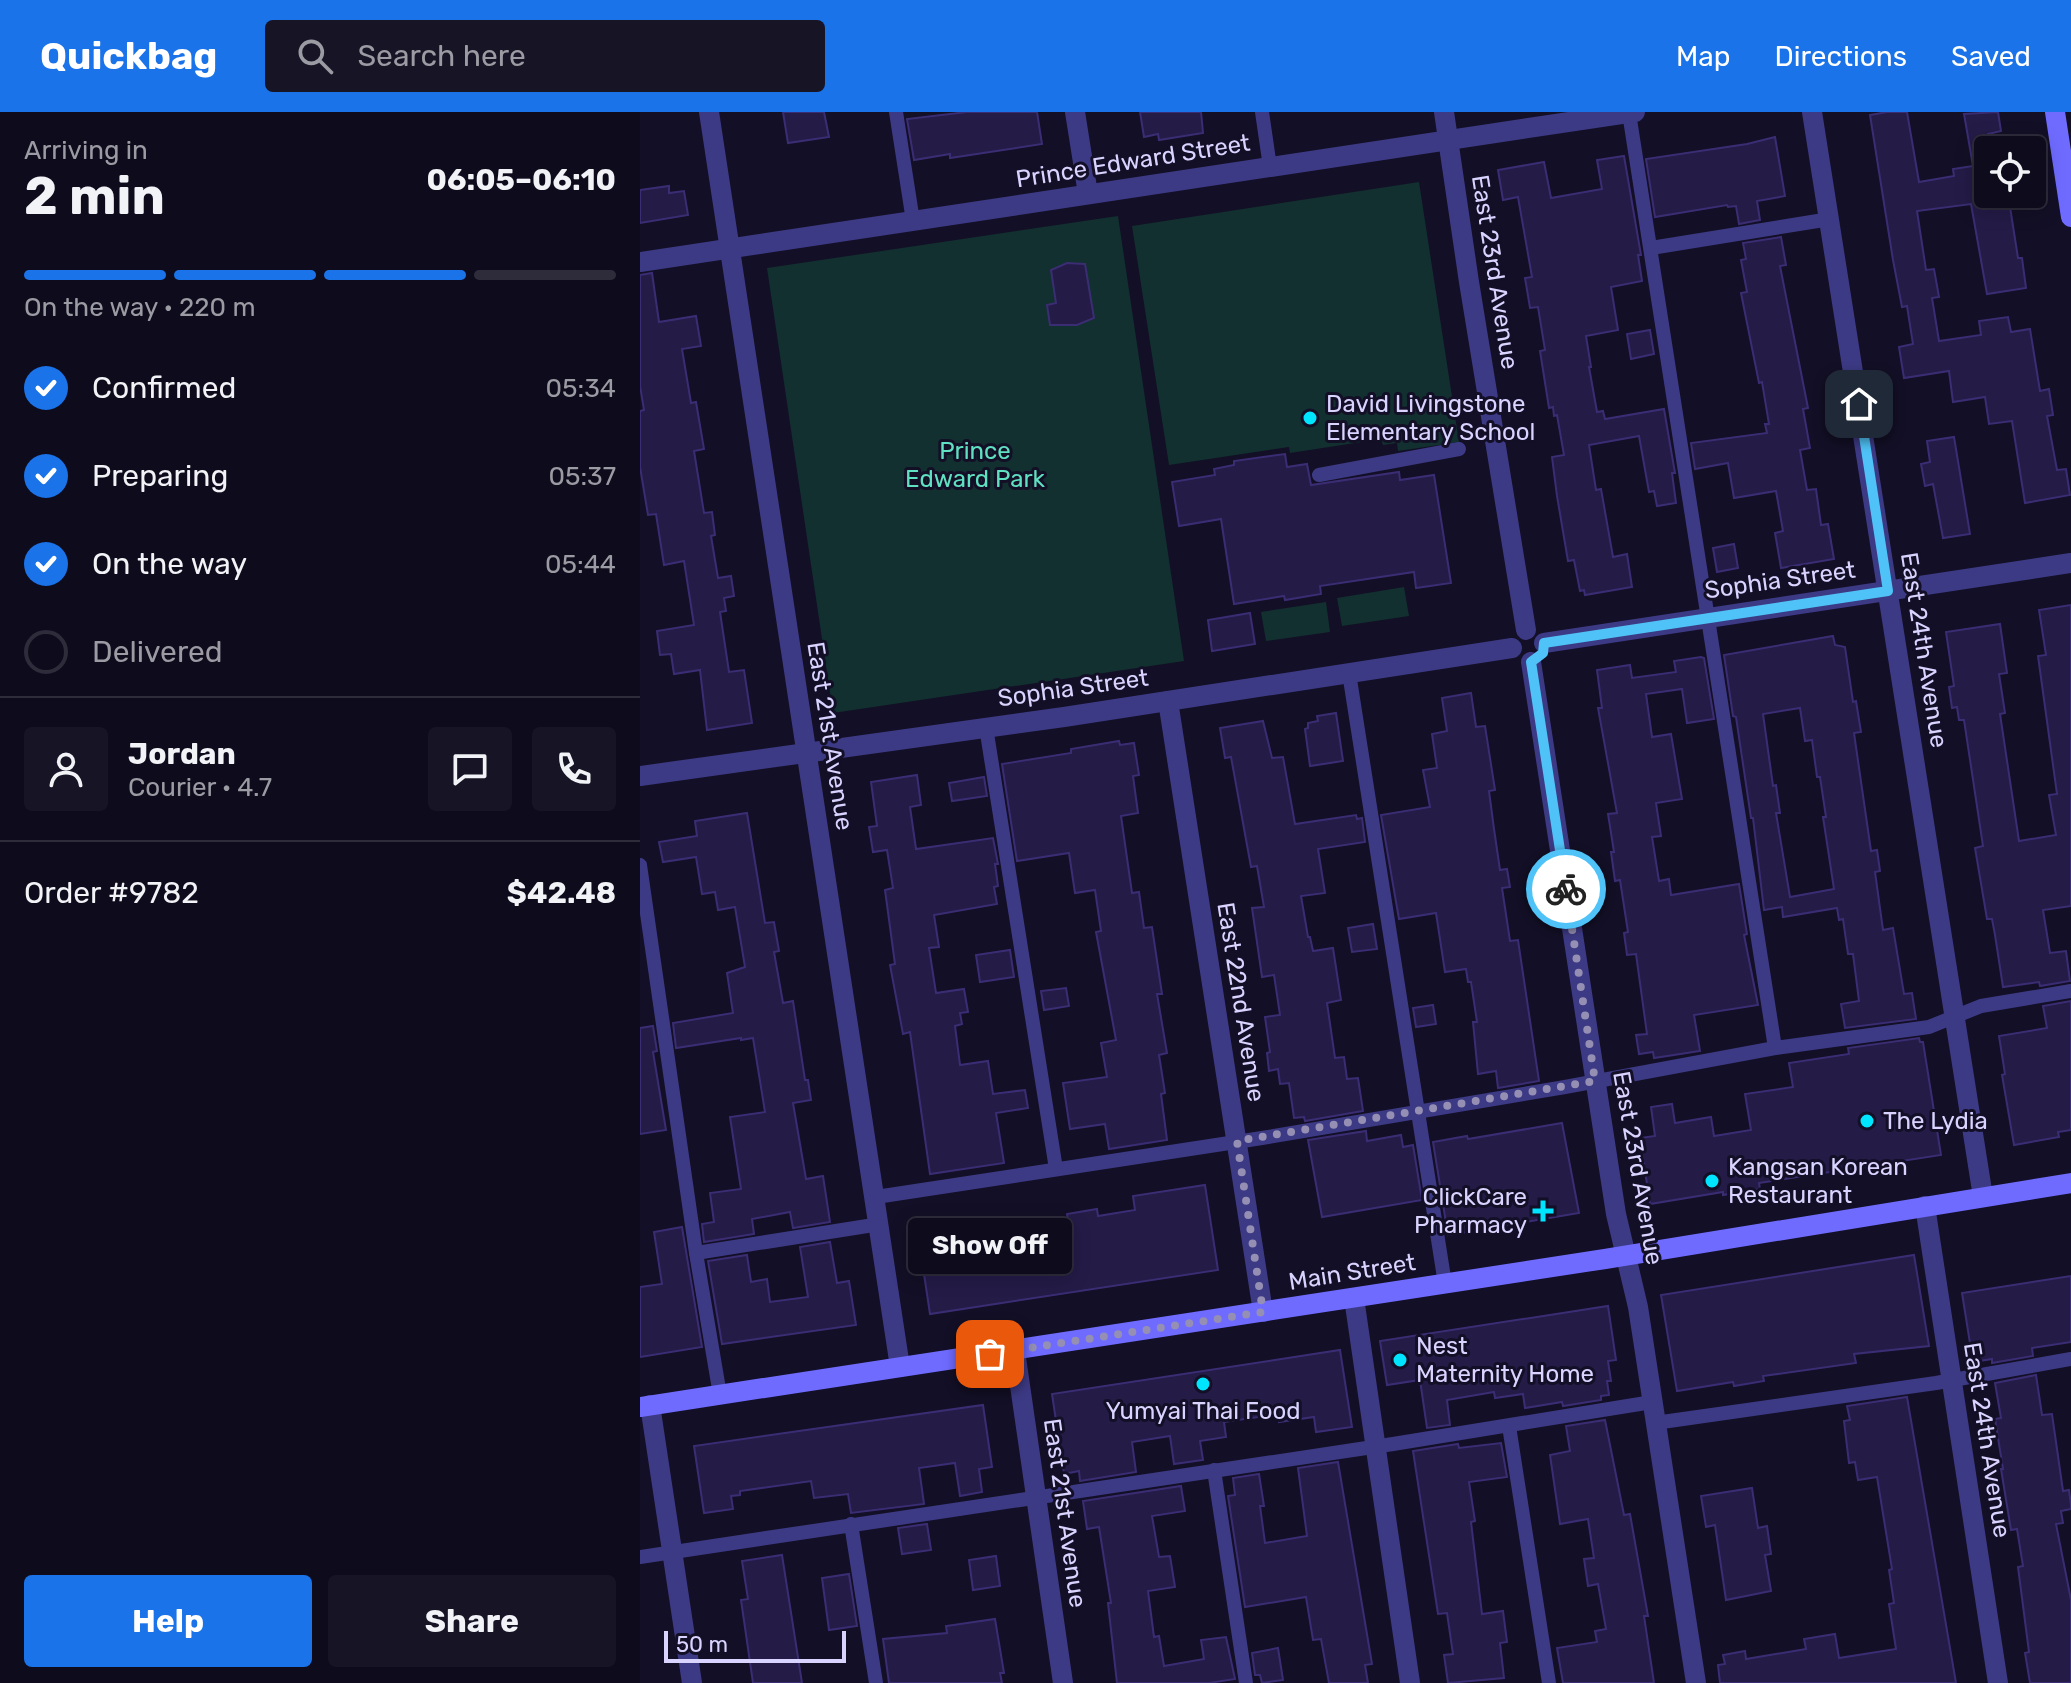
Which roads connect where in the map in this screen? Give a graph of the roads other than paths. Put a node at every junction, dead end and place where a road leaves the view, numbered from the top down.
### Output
1 (709, 112) edge
2 (896, 112) edge
3 (1075, 112) edge
4 (1262, 112) edge
5 (1444, 112) edge
6 (1632, 112) edge
7 (1812, 112) edge
8 (2055, 112) edge
9 (1448, 140) junction
10 (2066, 154) edge
11 (1270, 167) junction
12 (1088, 194) junction
13 (2071, 217) edge
14 (1830, 219) junction
15 (913, 221) junction
16 (729, 248) junction
17 (1651, 248) junction
18 (640, 262) edge
19 (1459, 449) dead end
20 (1319, 475) dead end
21 (2071, 563) edge
22 (1888, 591) junction
23 (1707, 617) junction
24 (1526, 630) junction
25 (1544, 643) junction
26 (1512, 648) junction
27 (1531, 662) junction
28 (1349, 673) junction
29 (1168, 701) junction
30 (986, 727) junction
31 (807, 753) junction
32 (640, 776) edge
33 (640, 865) edge
34 (2071, 991) edge
35 (1955, 1017) junction
36 (1775, 1048) junction
37 (1595, 1081) junction
38 (1417, 1111) junction
39 (1237, 1141) junction
40 (1056, 1169) junction
41 (2071, 1183) edge
42 (876, 1197) junction
43 (1983, 1197) junction
44 (1925, 1206) junction
45 (880, 1224) junction
46 (696, 1253) junction
47 (1627, 1255) junction
48 (1445, 1284) junction
49 (1354, 1298) junction
50 (1263, 1312) junction
51 (1015, 1351) junction
52 (2071, 1359) edge
53 (900, 1367) junction
54 (1952, 1380) junction
55 (720, 1395) junction
56 (1652, 1402) junction
57 (645, 1406) edge
58 (1655, 1423) junction
59 (1509, 1426) junction
60 (1375, 1447) junction
61 (1214, 1470) junction
62 (1037, 1497) junction
63 (851, 1524) junction
64 (673, 1552) junction
65 (640, 1557) edge
66 (692, 1683) edge
67 (876, 1683) edge
68 (1063, 1683) edge
69 (1246, 1683) edge
70 (1410, 1683) edge
71 (1549, 1683) edge
72 (1696, 1683) edge
73 (1998, 1683) edge

1 - 16 street, East 21st Avenue
2 - 15 lane
3 - 12 street
4 - 11 lane
5 - 9 street, East 23rd Avenue
6 - 9 street, Prince Edward Street
6 - 17 lane
7 - 14 street, East 24th Avenue
8 - 10 main road
9 - 11 street, Prince Edward Street
9 - 24 street, East 23rd Avenue
10 - 13 main road
11 - 12 street, Prince Edward Street
12 - 15 street, Prince Edward Street
14 - 17 lane
14 - 22 street, East 24th Avenue
15 - 16 street, Prince Edward Street
16 - 18 street, Prince Edward Street
16 - 31 street, East 21st Avenue
17 - 23 lane
19 - 20 lane
21 - 22 street, Sophia Street
22 - 23 street, Sophia Street
22 - 35 street, East 24th Avenue
23 - 25 street, Sophia Street
23 - 36 lane
24 - 25 street
24 - 26 street
25 - 27 street
26 - 27 street
26 - 28 street, Sophia Street
27 - 37 street, East 23rd Avenue
28 - 29 street, Sophia Street
28 - 38 lane
29 - 30 street, Sophia Street
29 - 39 street, East 22nd Avenue
30 - 31 street, Sophia Street
30 - 40 lane
31 - 32 street, Sophia Street
31 - 42 street, East 21st Avenue
33 - 46 lane
34 - 35 lane
35 - 36 lane
35 - 43 street, East 24th Avenue
36 - 37 lane
37 - 38 lane
37 - 47 street, East 23rd Avenue
38 - 39 lane
38 - 48 lane
39 - 40 lane
39 - 50 street, East 22nd Avenue
40 - 42 lane
41 - 43 main road, Main Street
42 - 45 street, East 21st Avenue
43 - 44 main road, Main Street
44 - 47 main road, Main Street
44 - 54 street, East 24th Avenue
45 - 46 lane
45 - 53 street, East 21st Avenue
46 - 55 lane
47 - 48 main road, Main Street
47 - 56 street, East 23rd Avenue
48 - 49 main road, Main Street
49 - 50 main road, Main Street
49 - 60 street
50 - 51 main road, Main Street
51 - 53 main road, Main Street
51 - 62 street, East 21st Avenue
52 - 54 lane
53 - 55 main road, Main Street
54 - 58 lane
54 - 73 street, East 24th Avenue
55 - 57 main road, Main Street
56 - 58 street, East 23rd Avenue
56 - 59 lane
57 - 64 street
58 - 72 street, East 23rd Avenue
59 - 60 lane
59 - 71 lane
60 - 61 lane
60 - 70 street
61 - 62 lane
61 - 69 lane
62 - 63 lane
62 - 68 street, East 21st Avenue
63 - 64 lane
63 - 67 lane
64 - 65 lane
64 - 66 street

